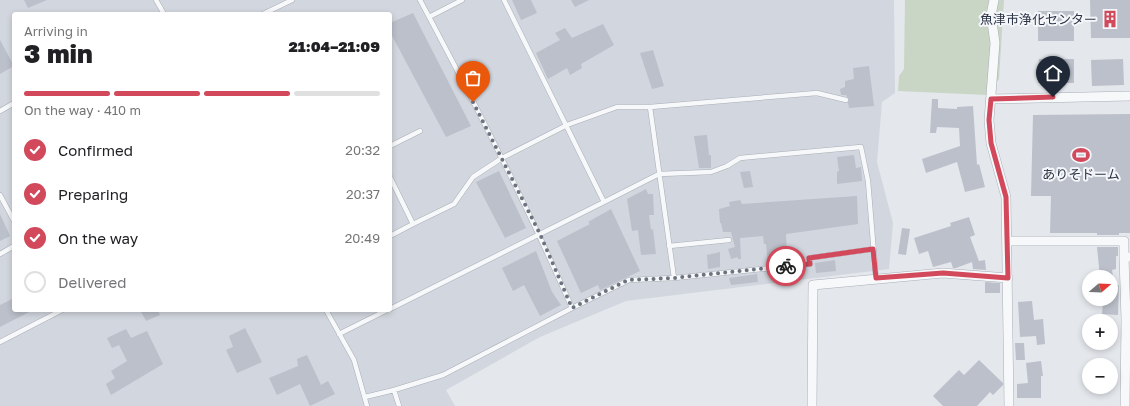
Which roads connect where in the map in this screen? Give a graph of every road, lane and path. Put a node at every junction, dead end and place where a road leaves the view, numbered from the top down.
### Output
1 (156, 0) edge
2 (290, 0) edge
3 (420, 0) edge
4 (462, 0) edge
5 (504, 0) edge
6 (994, 0) edge
7 (163, 12) edge
8 (268, 12) edge
9 (429, 17) junction
10 (1130, 96) edge
11 (991, 99) junction
12 (846, 100) dead end
13 (12, 104) edge
14 (650, 107) junction
15 (0, 110) edge
16 (567, 125) junction
17 (420, 131) dead end
18 (392, 145) edge
19 (502, 158) junction
20 (660, 174) junction
21 (392, 181) edge
22 (0, 195) edge
23 (604, 202) junction
24 (12, 217) edge
25 (413, 224) junction
26 (540, 234) junction
27 (392, 235) edge
28 (729, 240) dead end
29 (1007, 241) junction
30 (669, 246) junction
31 (12, 247) edge
32 (873, 249) junction
33 (0, 254) edge
34 (1127, 257) edge
35 (674, 278) junction
36 (876, 278) junction
37 (1008, 278) junction
38 (392, 308) edge
39 (572, 308) junction
40 (58, 312) edge
41 (327, 312) edge
42 (383, 312) edge
43 (339, 334) junction
44 (0, 342) edge
45 (394, 390) junction
46 (365, 397) junction
47 (367, 406) edge
48 (399, 406) edge
49 (812, 406) edge
50 (1010, 406) edge
51 (1125, 406) edge

1 - 7 lane
2 - 8 lane
3 - 9 lane
4 - 9 lane
5 - 16 lane
6 - 11 street
9 - 19 lane
10 - 11 street
11 - 29 street
12 - 14 lane
13 - 15 lane
14 - 16 lane
14 - 20 lane
16 - 19 lane
16 - 23 lane
17 - 18 lane
19 - 25 lane
19 - 26 lane
20 - 23 lane
20 - 30 lane
20 - 32 lane
21 - 25 lane
22 - 24 lane
23 - 26 lane
25 - 27 lane
26 - 38 lane
26 - 39 lane
28 - 30 lane
29 - 34 street
29 - 37 street
30 - 35 lane
31 - 33 lane
32 - 35 lane
32 - 36 lane
34 - 51 street
35 - 39 lane
36 - 37 street
36 - 49 street
37 - 50 street
39 - 45 lane
40 - 44 lane
41 - 43 lane
42 - 43 lane
43 - 46 lane
45 - 46 lane
45 - 48 lane
46 - 47 lane

